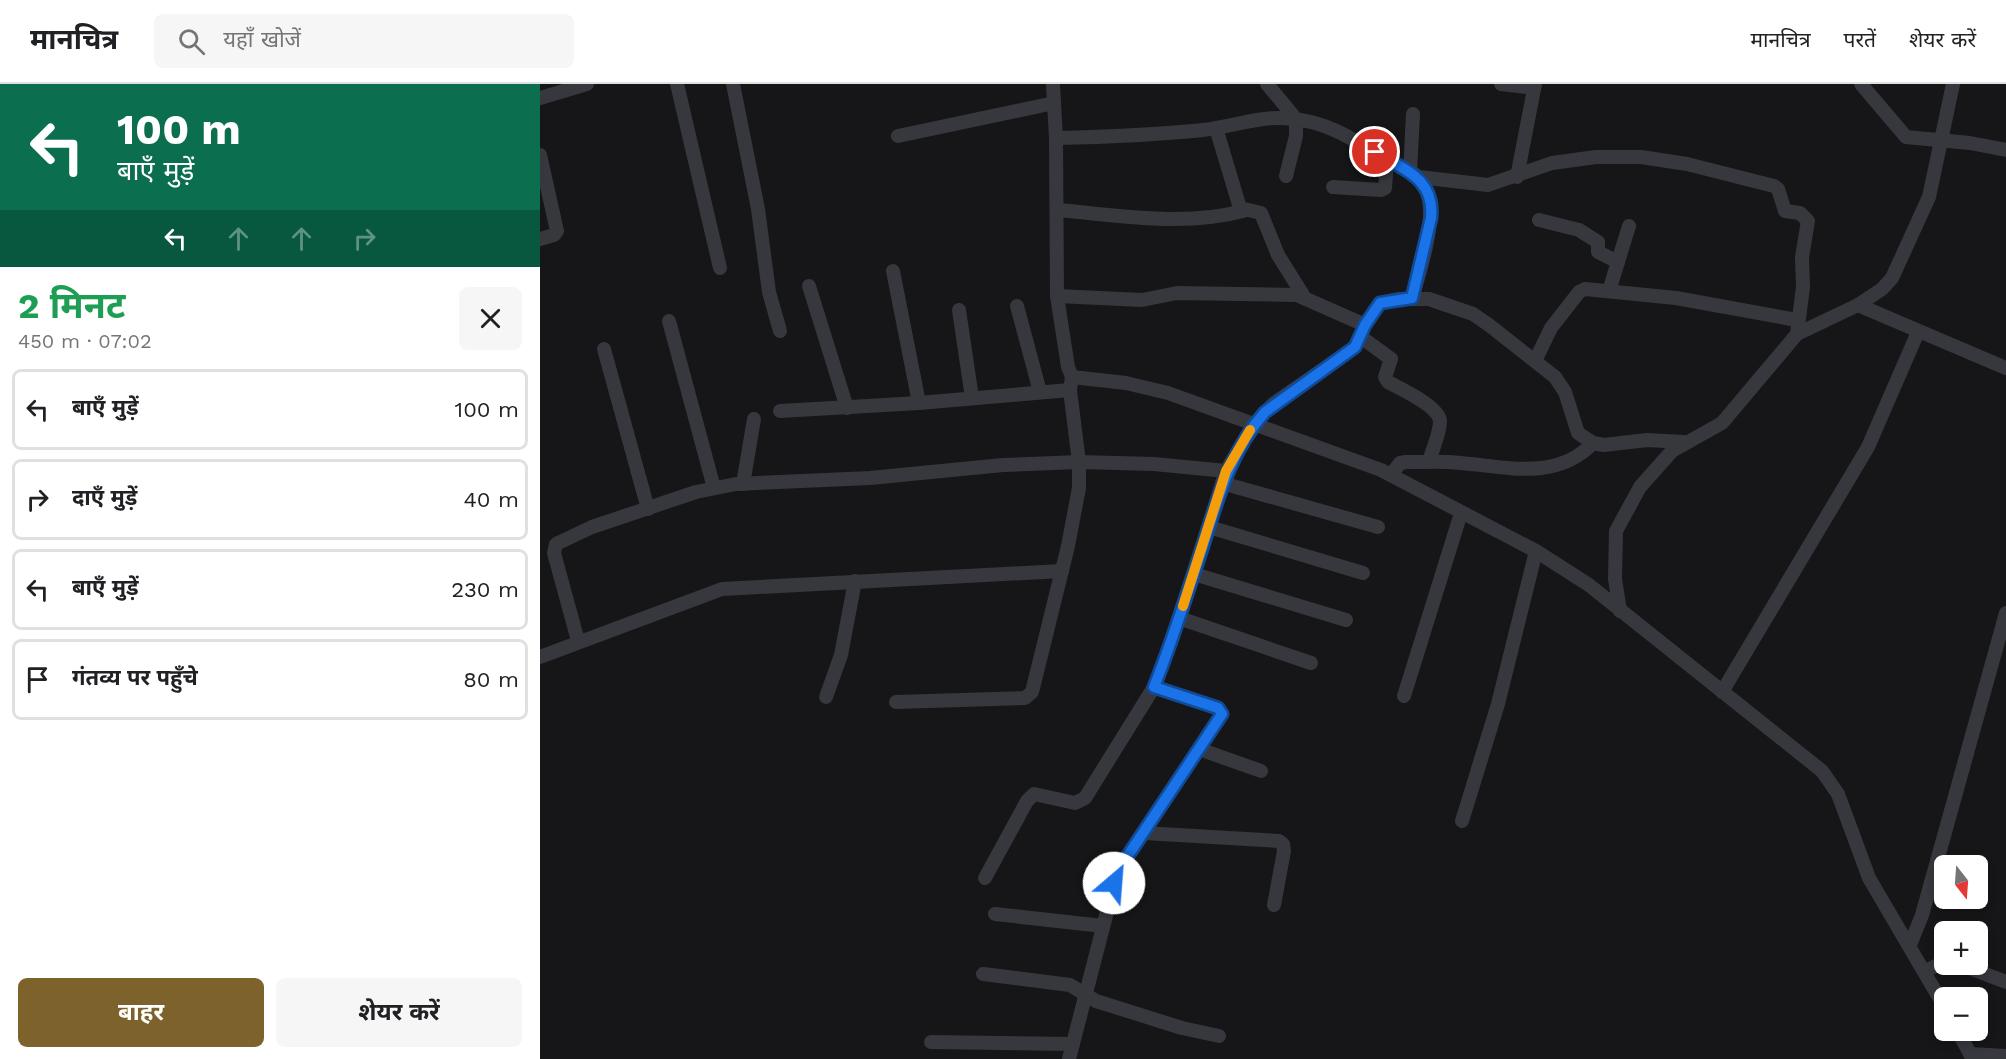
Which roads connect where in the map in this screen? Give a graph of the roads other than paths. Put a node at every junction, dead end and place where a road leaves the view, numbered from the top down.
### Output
1 (587, 84) edge
2 (677, 84) edge
3 (733, 84) edge
4 (1053, 84) edge
5 (1267, 84) edge
6 (1501, 84) edge
7 (1862, 84) edge
8 (1953, 84) edge
9 (1535, 86) edge
10 (540, 98) edge
11 (1054, 103) junction
12 (1413, 114) dead end
13 (1296, 119) junction
14 (1216, 128) junction
15 (898, 136) dead end
16 (1056, 138) junction
17 (1942, 141) junction
18 (2006, 150) edge
19 (540, 155) edge
20 (1387, 159) junction
21 (1414, 174) junction
22 (1286, 177) dead end
23 (1516, 177) junction
24 (1333, 187) dead end
25 (1057, 210) junction
26 (1243, 211) junction
27 (1539, 220) dead end
28 (1629, 226) dead end
29 (540, 239) edge
30 (1618, 262) junction
31 (720, 268) dead end
32 (893, 271) dead end
33 (809, 286) dead end
34 (1609, 291) junction
35 (1303, 295) junction
36 (1056, 296) junction
37 (1412, 298) junction
38 (1858, 305) junction
39 (1017, 306) dead end
40 (959, 310) dead end
41 (1797, 320) junction
42 (669, 321) dead end
43 (780, 331) dead end
44 (1363, 331) junction
45 (1918, 332) junction
46 (1797, 334) junction
47 (604, 349) dead end
48 (1536, 359) junction
49 (2006, 368) edge
50 (1071, 383) junction
51 (1040, 392) junction
52 (972, 398) junction
53 (919, 404) junction
54 (847, 408) junction
55 (780, 411) dead end
56 (754, 419) dead end
57 (1253, 425) junction
58 (1684, 442) junction
59 (1593, 443) junction
60 (1079, 462) junction
61 (1429, 462) junction
62 (1391, 476) junction
63 (1224, 477) junction
64 (743, 484) junction
65 (714, 488) junction
66 (648, 508) junction
67 (1461, 513) junction
68 (1209, 527) junction
69 (1378, 527) dead end
70 (1536, 551) junction
71 (1062, 572) junction
72 (1363, 573) dead end
73 (1194, 574) junction
74 (855, 581) junction
75 (1620, 611) junction
76 (2006, 613) edge
77 (1179, 618) junction
78 (1346, 620) dead end
79 (578, 641) junction
80 (540, 657) edge
81 (1311, 663) dead end
82 (1154, 687) junction
83 (1722, 692) junction
84 (1404, 696) dead end
85 (826, 697) dead end
86 (896, 702) dead end
87 (1199, 749) junction
88 (1261, 771) dead end
89 (1462, 821) dead end
90 (1144, 832) junction
91 (985, 878) dead end
92 (1274, 905) dead end
93 (995, 914) dead end
94 (1103, 926) junction
95 (1910, 945) junction
96 (1934, 967) edge
97 (1925, 972) junction
98 (983, 974) dead end
99 (1988, 975) edge
100 (2006, 982) edge
101 (1934, 988) edge
102 (1086, 997) junction
103 (1219, 1036) dead end
104 (1963, 1041) edge
105 (932, 1042) dead end
106 (1073, 1044) junction
107 (2006, 1056) edge
108 (1971, 1057) edge
109 (1069, 1059) edge

1 - 10 street
2 - 31 street
3 - 43 street
4 - 11 street
5 - 13 street
6 - 9 street
7 - 17 street
8 - 17 street
9 - 23 street
11 - 15 street
11 - 16 street
12 - 21 street
13 - 14 street
13 - 20 street
13 - 22 street
14 - 16 street
14 - 26 street
16 - 25 street
17 - 18 street
17 - 38 street
19 - 29 street
20 - 21 street
20 - 24 street
21 - 23 street
21 - 37 street
23 - 41 street
25 - 26 street
25 - 36 street
26 - 35 street
27 - 30 street
28 - 30 street
30 - 34 street
32 - 53 street
33 - 54 street
34 - 41 street
34 - 48 street
35 - 36 street
35 - 44 street
36 - 50 street
37 - 44 street
37 - 48 street
38 - 45 street
38 - 46 street
39 - 51 street
40 - 52 street
41 - 46 street
42 - 65 street
44 - 57 street
44 - 61 street
45 - 49 street
45 - 83 street
46 - 58 street
47 - 66 street
48 - 59 street
50 - 51 street
50 - 57 street
50 - 60 street
51 - 52 street
52 - 53 street
53 - 54 street
54 - 55 street
56 - 64 street
57 - 62 street
57 - 63 street
58 - 59 street
58 - 75 street
59 - 61 street
60 - 63 street
60 - 64 street
60 - 71 street
61 - 62 street
62 - 67 street
63 - 68 street
63 - 69 street
64 - 65 street
65 - 66 street
66 - 79 street
67 - 70 street
67 - 84 street
68 - 72 street
68 - 73 street
70 - 75 street
70 - 89 street
71 - 74 street
71 - 86 street
73 - 77 street
73 - 78 street
74 - 79 street
74 - 85 street
75 - 83 street
76 - 95 street
77 - 81 street
77 - 82 street
79 - 80 street
82 - 87 street
82 - 91 street
83 - 95 street
87 - 88 street
87 - 90 street
90 - 92 street
90 - 94 street
93 - 94 street
94 - 102 street
95 - 97 street
96 - 97 street
97 - 101 street
98 - 102 street
99 - 100 street
102 - 103 street
102 - 106 street
104 - 108 street
105 - 106 street
106 - 109 street
107 - 108 street

